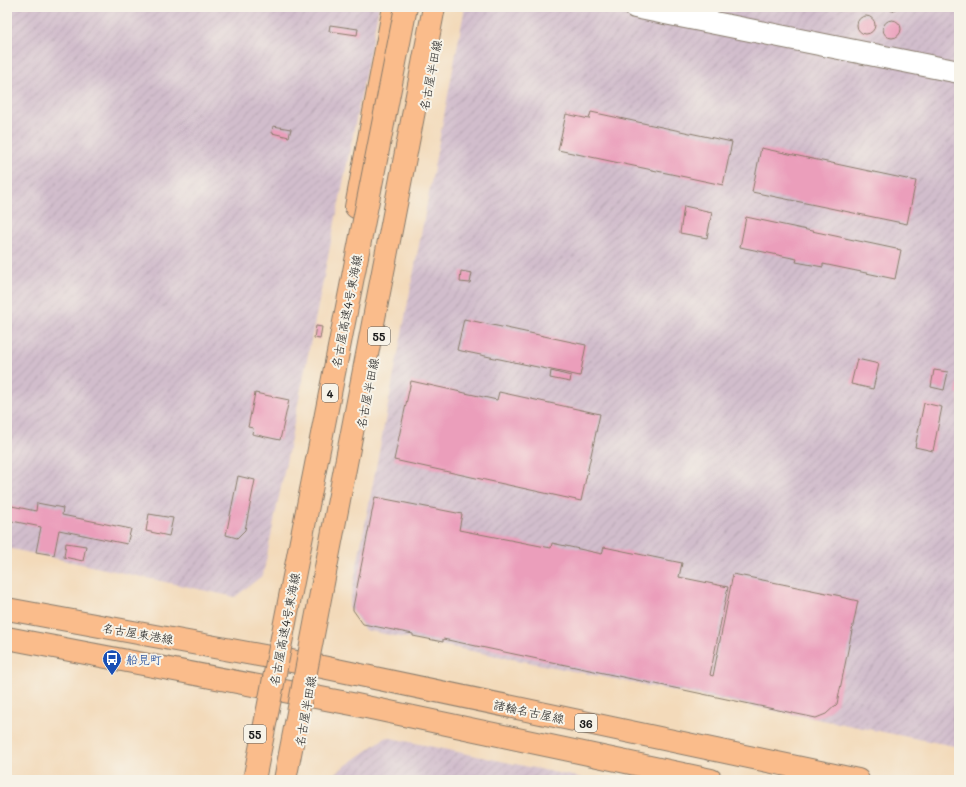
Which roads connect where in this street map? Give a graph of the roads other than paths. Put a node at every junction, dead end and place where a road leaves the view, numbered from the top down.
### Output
1 (394, 7) edge
2 (406, 7) edge
3 (434, 7) edge
4 (444, 7) edge
5 (637, 7) edge
6 (959, 72) edge
7 (7, 609) edge
8 (7, 638) edge
9 (270, 657) junction
10 (312, 658) junction
11 (264, 688) junction
12 (308, 696) junction
13 (247, 780) edge
14 (254, 780) edge
15 (285, 780) edge
16 (293, 780) edge
17 (711, 780) edge
18 (858, 780) edge

1 - 9 main road, 55
2 - 14 main road, 名古屋高速4号東海線 / 4, bridge
3 - 10 main road, bridge
4 - 10 main road, 名古屋半田線 / 55
5 - 6 lane
7 - 9 main road, 名古屋東港線
8 - 11 main road
9 - 10 main road, 諸輪名古屋線 / 36
9 - 11 main road, 55
10 - 12 main road, 名古屋半田線 / 55
10 - 15 main road, bridge
10 - 16 main road, bridge
10 - 18 main road, 諸輪名古屋線 / 36
11 - 12 main road
11 - 13 main road, 55
12 - 16 main road, 名古屋半田線 / 55
12 - 17 main road

